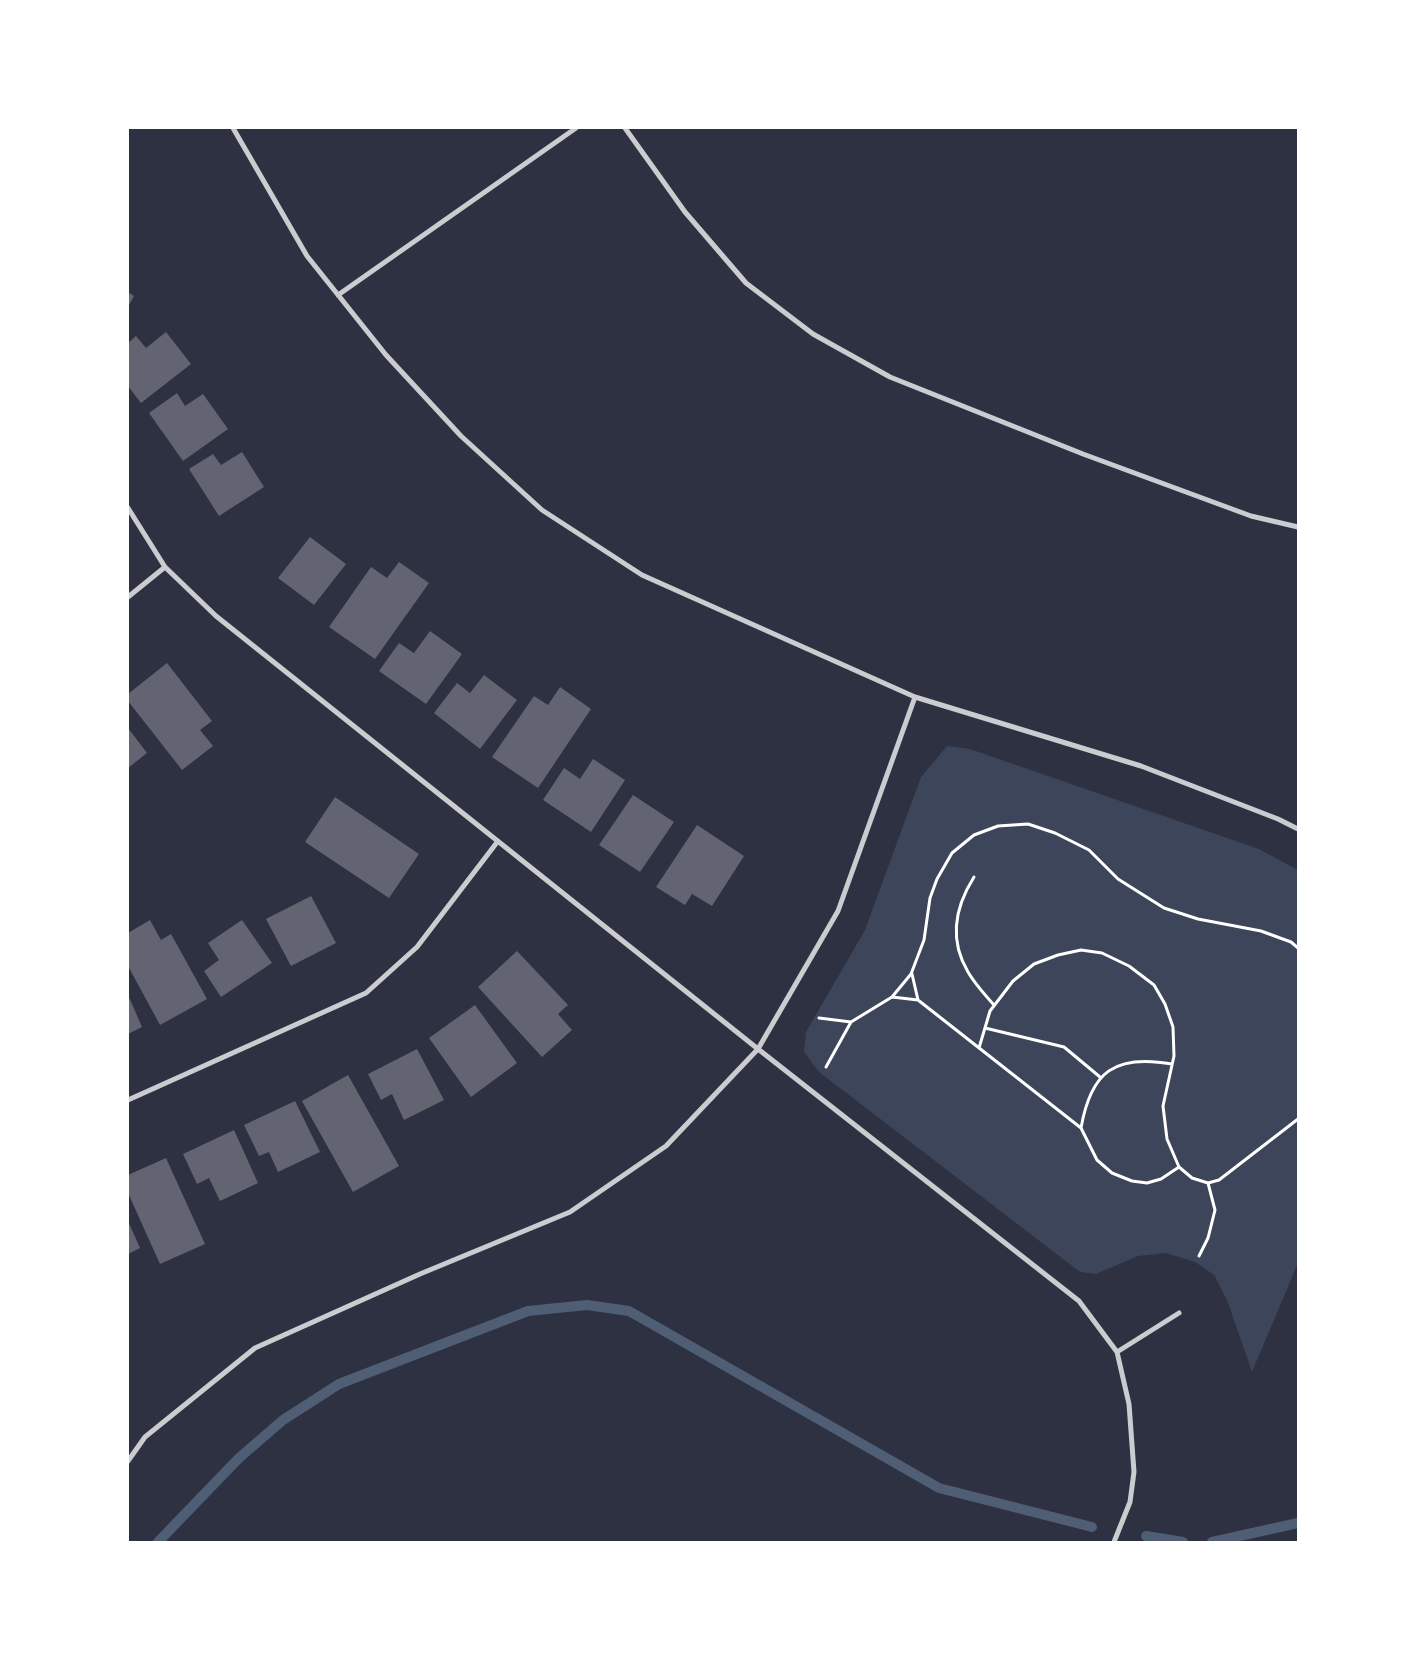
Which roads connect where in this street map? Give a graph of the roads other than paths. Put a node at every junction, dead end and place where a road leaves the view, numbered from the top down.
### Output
1 (233, 128) edge
2 (576, 128) edge
3 (626, 128) edge
4 (338, 295) junction
5 (128, 508) edge
6 (1298, 527) edge
7 (165, 567) junction
8 (128, 597) edge
9 (916, 697) junction
10 (1298, 829) edge
11 (498, 841) junction
12 (758, 1049) junction
13 (128, 1100) edge
14 (1179, 1312) dead end
15 (1116, 1352) junction
16 (128, 1461) edge
17 (1114, 1542) edge

1 - 4 street
2 - 4 street
3 - 6 street
4 - 9 street
5 - 7 street
7 - 8 street
7 - 11 street
9 - 10 street
9 - 12 street
11 - 12 street
11 - 13 street
12 - 15 street
12 - 16 street
14 - 15 street
15 - 17 street

